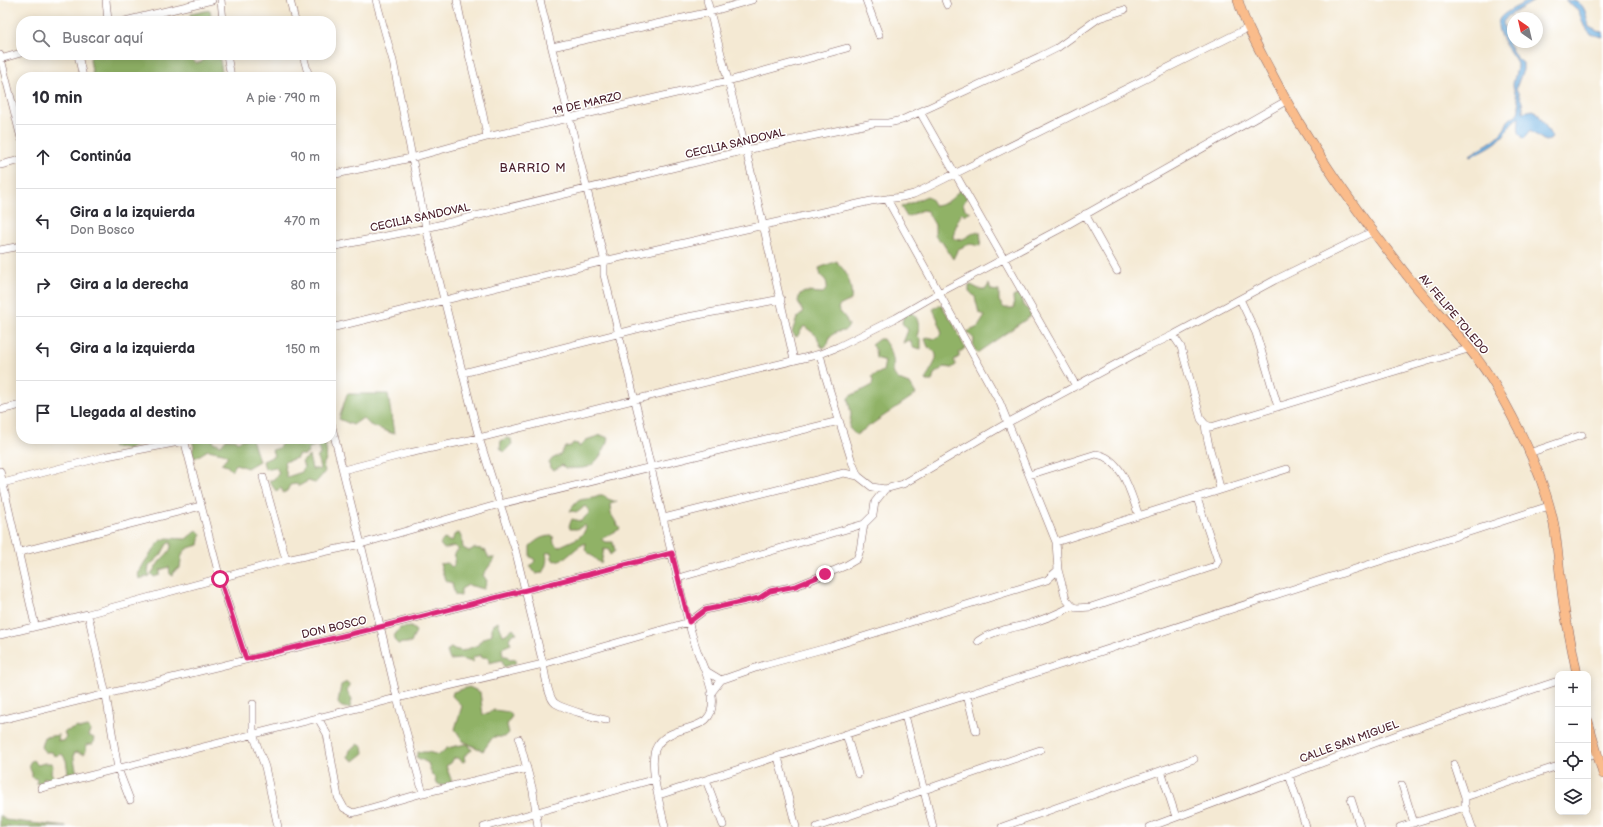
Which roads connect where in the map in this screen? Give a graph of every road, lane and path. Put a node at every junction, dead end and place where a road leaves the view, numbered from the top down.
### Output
1 (106, 0) edge
2 (212, 0) edge
3 (221, 0) edge
4 (290, 0) edge
5 (376, 0) edge
6 (457, 0) edge
7 (540, 0) edge
8 (707, 0) edge
9 (752, 0) edge
10 (866, 0) edge
11 (1238, 0) edge
12 (1124, 10) dead end
13 (710, 12) junction
14 (108, 16) edge
15 (146, 16) edge
16 (223, 16) edge
17 (294, 16) edge
18 (1248, 28) junction
19 (879, 35) dead end
20 (552, 47) junction
21 (847, 48) dead end
22 (16, 54) edge
23 (0, 58) edge
24 (79, 60) edge
25 (228, 60) edge
26 (304, 60) edge
27 (82, 72) edge
28 (230, 72) edge
29 (308, 72) edge
30 (728, 81) junction
31 (1286, 101) junction
32 (920, 112) junction
33 (570, 118) junction
34 (16, 119) edge
35 (487, 137) junction
36 (746, 150) junction
37 (411, 158) junction
38 (16, 161) edge
39 (0, 165) edge
40 (336, 173) edge
41 (955, 174) junction
42 (587, 190) junction
43 (887, 199) junction
44 (1085, 214) junction
45 (764, 224) junction
46 (426, 228) junction
47 (1374, 231) junction
48 (336, 246) edge
49 (16, 247) edge
50 (0, 250) edge
51 (1002, 258) junction
52 (604, 261) junction
53 (1116, 271) dead end
54 (939, 293) junction
55 (445, 299) junction
56 (781, 299) junction
57 (1240, 299) junction
58 (336, 327) edge
59 (619, 333) junction
60 (1173, 335) junction
61 (1468, 349) junction
62 (820, 354) junction
63 (794, 360) junction
64 (463, 373) junction
65 (1076, 386) junction
66 (636, 399) junction
67 (16, 406) edge
68 (1278, 407) junction
69 (0, 410) edge
70 (839, 421) junction
71 (1009, 422) junction
72 (1205, 424) junction
73 (1582, 435) dead end
74 (479, 438) junction
75 (336, 443) edge
76 (165, 444) edge
77 (185, 444) edge
78 (1529, 454) junction
79 (651, 466) junction
80 (1287, 469) dead end
81 (0, 470) edge
82 (343, 470) junction
83 (1029, 475) junction
84 (858, 476) junction
85 (263, 477) dead end
86 (3, 483) junction
87 (885, 489) junction
88 (1220, 490) junction
89 (1197, 498) junction
90 (500, 504) junction
91 (201, 506) junction
92 (1549, 506) junction
93 (1140, 516) junction
94 (664, 518) junction
95 (864, 524) junction
96 (1056, 542) junction
97 (361, 544) junction
98 (20, 552) junction
99 (672, 553) junction
100 (286, 560) junction
101 (1058, 570) junction
102 (678, 578) junction
103 (220, 579) junction
104 (1047, 580) junction
105 (1060, 583) junction
106 (526, 590) junction
107 (1072, 606) junction
108 (88, 614) junction
109 (689, 622) junction
110 (35, 625) junction
111 (380, 627) junction
112 (0, 635) edge
113 (978, 641) dead end
114 (246, 659) junction
115 (543, 664) junction
116 (706, 671) junction
117 (1576, 671) edge
118 (721, 680) junction
119 (1555, 682) edge
120 (711, 693) junction
121 (106, 695) junction
122 (967, 695) junction
123 (397, 698) junction
124 (253, 704) dead end
125 (905, 715) junction
126 (318, 718) junction
127 (0, 720) edge
128 (606, 720) dead end
129 (976, 731) dead end
130 (253, 734) junction
131 (846, 734) junction
132 (520, 738) dead end
133 (1591, 743) edge
134 (1040, 750) dead end
135 (1592, 754) edge
136 (778, 756) junction
137 (1194, 759) dead end
138 (1454, 764) dead end
139 (1555, 767) edge
140 (527, 768) junction
141 (118, 769) junction
142 (1161, 771) junction
143 (858, 774) dead end
144 (1603, 774) edge
145 (1289, 775) junction
146 (655, 779) junction
147 (706, 780) junction
148 (1402, 785) dead end
149 (41, 788) dead end
150 (924, 790) junction
151 (423, 793) junction
152 (659, 796) junction
153 (1465, 797) junction
154 (1351, 799) dead end
155 (130, 800) dead end
156 (1465, 807) junction
157 (536, 813) junction
158 (1176, 817) junction
159 (1414, 823) junction
160 (722, 824) dead end
161 (278, 827) edge
162 (484, 827) edge
163 (538, 827) edge
164 (665, 827) edge
165 (796, 827) edge
166 (817, 827) edge
167 (933, 827) edge
168 (1002, 827) edge
169 (1150, 827) edge
170 (1306, 827) edge
171 (1360, 827) edge
172 (1400, 827) edge
173 (1472, 827) edge

1 - 14 street
2 - 15 street
3 - 16 street
4 - 17 street
5 - 37 street
6 - 35 street
7 - 20 street
8 - 13 street
9 - 13 street
10 - 19 street
11 - 18 main road, AV. FELIPE TOLEDO
12 - 32 street, CECILIA SANDOVAL
13 - 20 street
13 - 30 street
18 - 31 main road, AV. FELIPE TOLEDO
18 - 41 street
20 - 33 street
21 - 30 street, 19 DE MARZO
22 - 23 street
23 - 34 street
24 - 27 street
25 - 28 street
26 - 29 street
30 - 33 street, 19 DE MARZO
30 - 36 street
31 - 44 street
31 - 47 main road, AV. FELIPE TOLEDO
32 - 36 street, CECILIA SANDOVAL
32 - 41 street
33 - 35 street, 19 DE MARZO
33 - 42 street
35 - 37 street, 19 DE MARZO
36 - 42 street, CECILIA SANDOVAL
36 - 45 street
37 - 40 street, 19 DE MARZO
37 - 46 street
38 - 39 street
41 - 43 street
41 - 51 street
42 - 46 street, CECILIA SANDOVAL
42 - 52 street
43 - 45 street
43 - 54 street
44 - 51 street
44 - 53 street
45 - 52 street
45 - 56 street
46 - 48 street, CECILIA SANDOVAL
46 - 55 street
47 - 57 street
47 - 61 main road, AV. FELIPE TOLEDO
49 - 50 street
51 - 54 street
51 - 65 street
52 - 55 street
52 - 59 street
54 - 62 street
54 - 71 street
55 - 58 street
55 - 64 street
56 - 59 street
56 - 63 street
57 - 60 street
57 - 68 street
59 - 64 street
59 - 66 street
60 - 65 street
60 - 72 street
61 - 68 street
61 - 78 main road, AV. FELIPE TOLEDO
62 - 63 street
62 - 70 street
63 - 66 street
64 - 74 street
65 - 71 street
66 - 74 street
66 - 79 street
67 - 69 street
68 - 72 street
70 - 79 street
70 - 84 street
71 - 83 street
71 - 87 street
72 - 88 street
73 - 78 street
74 - 82 street
74 - 90 street
75 - 82 street
76 - 86 street
77 - 91 street
78 - 92 main road, AV. FELIPE TOLEDO
79 - 90 street
79 - 94 street
80 - 88 street
81 - 86 street
82 - 97 street
83 - 93 street
83 - 96 street
84 - 87 street
84 - 94 street
85 - 100 street
86 - 98 street
87 - 95 street
88 - 89 street
89 - 93 street
89 - 107 street
90 - 97 street
90 - 106 street
91 - 98 street
91 - 103 street
92 - 117 main road, AV. FELIPE TOLEDO
92 - 122 street
93 - 96 street
94 - 99 street
95 - 102 street
95 - 109 street
96 - 101 street
97 - 100 street
97 - 111 street
98 - 110 street
99 - 102 street
99 - 106 street, DON BOSCO
100 - 103 street
101 - 104 street
101 - 105 street
102 - 109 street
103 - 108 street
103 - 114 street
104 - 105 street
104 - 118 street
105 - 107 street
106 - 111 street, DON BOSCO
106 - 115 street
107 - 113 street
108 - 110 street
108 - 121 street
109 - 115 street
109 - 116 street
110 - 112 street
111 - 114 street, DON BOSCO
111 - 123 street
114 - 121 street, DON BOSCO
115 - 123 street
115 - 128 street
116 - 118 street
116 - 120 street
118 - 120 street
119 - 145 street, CALLE SAN MIGUEL
120 - 146 street
121 - 127 street, DON BOSCO
121 - 141 street
122 - 125 street
122 - 129 street
123 - 126 street
123 - 151 street
124 - 130 street
125 - 131 street
125 - 150 street
126 - 130 street
126 - 151 street
130 - 141 street
130 - 161 street
131 - 136 street
131 - 143 street
132 - 140 street
133 - 135 main road
134 - 150 street
135 - 144 main road
136 - 147 street
136 - 165 street
137 - 142 street
138 - 153 street
139 - 153 street
140 - 151 street
140 - 157 street
141 - 149 street
141 - 155 street
142 - 158 street
142 - 168 street
145 - 158 street, CALLE SAN MIGUEL
145 - 170 street
146 - 152 street
146 - 157 street
147 - 152 street
147 - 160 street
148 - 159 street
150 - 166 street
150 - 167 street
152 - 164 street
153 - 156 street
154 - 171 street
156 - 159 street
156 - 173 street
157 - 162 street
157 - 163 street
158 - 169 street, CALLE SAN MIGUEL
159 - 172 street

